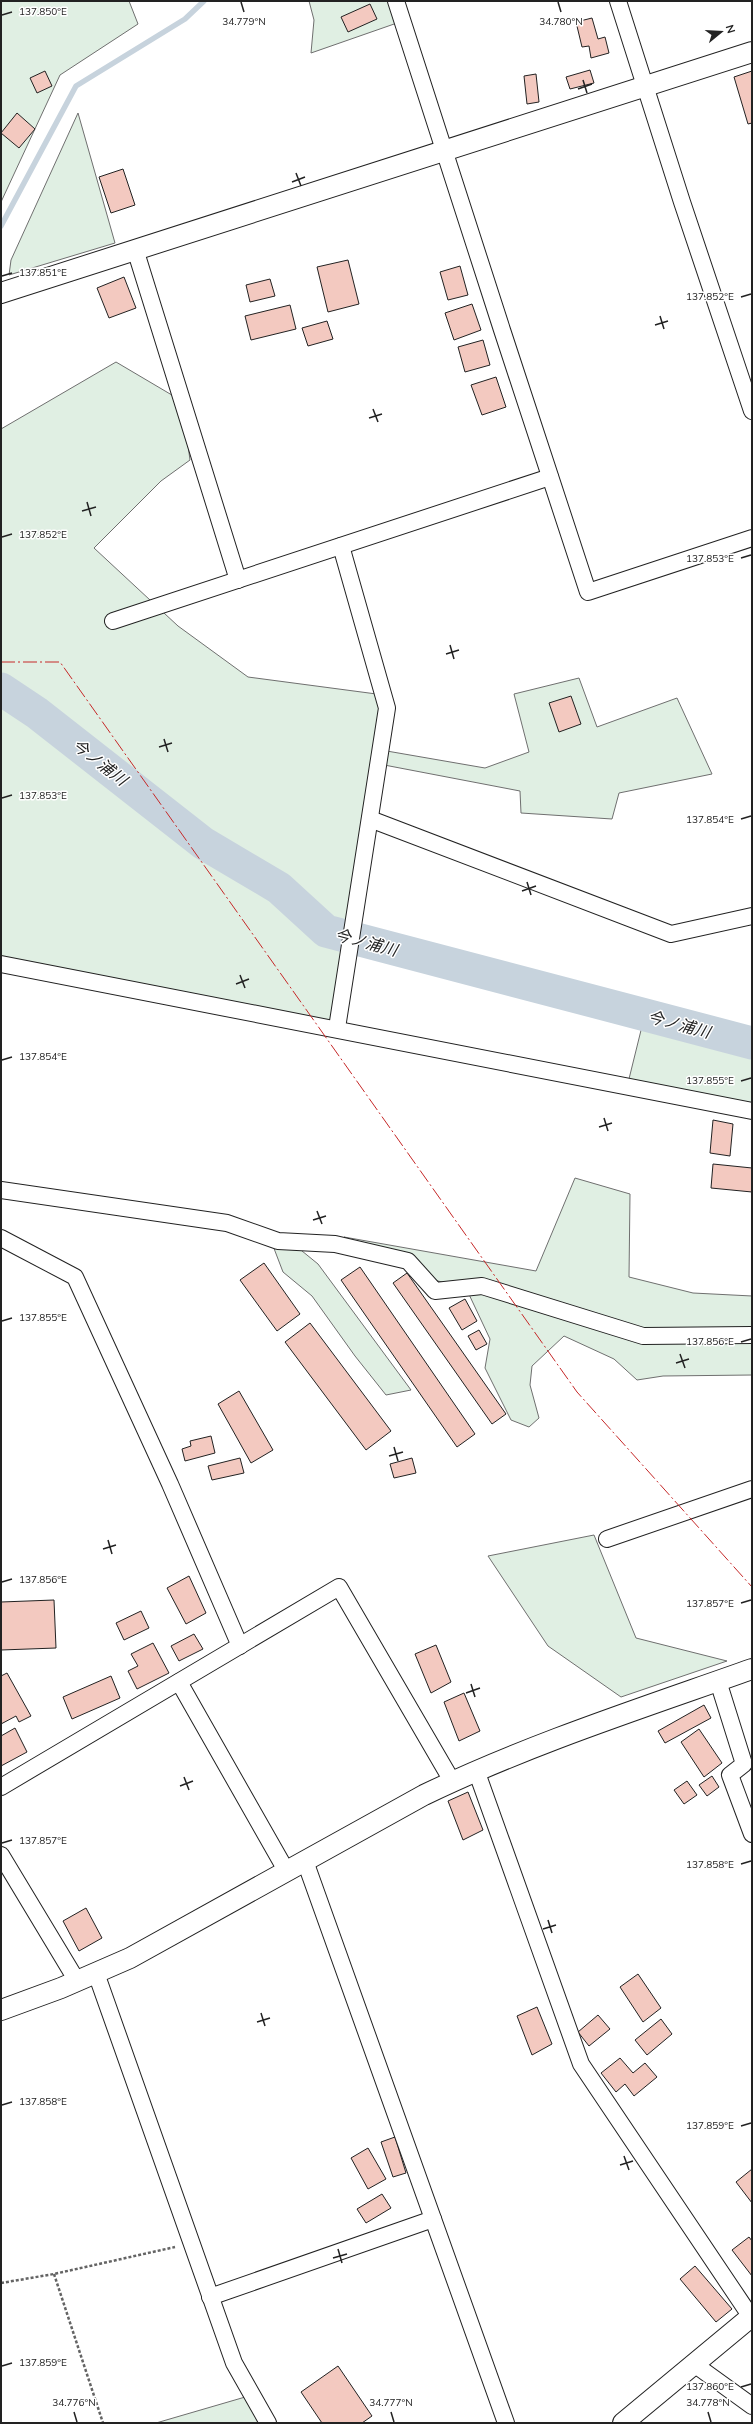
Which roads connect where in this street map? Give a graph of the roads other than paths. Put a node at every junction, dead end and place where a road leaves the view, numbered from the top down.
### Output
1 (396, 1) edge
2 (618, 1) edge
3 (752, 52) edge
4 (645, 86) junction
5 (442, 150) junction
6 (135, 249) junction
7 (1, 293) edge
8 (752, 411) edge
9 (550, 477) junction
10 (752, 538) edge
11 (341, 546) junction
12 (238, 580) junction
13 (113, 621) dead end
14 (370, 819) junction
15 (752, 916) edge
16 (1, 964) edge
17 (337, 1028) junction
18 (752, 1111) edge
19 (1, 1190) edge
20 (1, 1238) edge
21 (752, 1335) edge
22 (752, 1488) edge
23 (607, 1539) dead end
24 (240, 1646) junction
25 (752, 1669) edge
26 (718, 1681) junction
27 (178, 1682) junction
28 (476, 1770) junction
29 (452, 1782) junction
30 (1, 1787) edge
31 (752, 1834) edge
32 (1, 1856) edge
33 (305, 1861) junction
34 (287, 1872) junction
35 (96, 1973) junction
36 (77, 1981) junction
37 (1, 2010) edge
38 (433, 2219) junction
39 (210, 2297) junction
40 (751, 2317) edge
41 (694, 2364) junction
42 (752, 2406) edge
43 (268, 2423) edge
44 (506, 2423) edge
45 (623, 2423) edge

1 - 5 street
2 - 4 street
3 - 4 street
4 - 5 street
4 - 8 street
5 - 6 street
5 - 9 street
6 - 7 street
6 - 12 street
9 - 10 street
9 - 11 street
11 - 12 street
11 - 14 street
12 - 13 street
14 - 15 street
14 - 17 street
16 - 17 street
17 - 18 street
19 - 21 street
20 - 24 street
22 - 23 street
24 - 27 street
24 - 29 street
25 - 26 street
26 - 28 street
26 - 31 street
27 - 30 street
27 - 34 street
28 - 29 street
28 - 40 street
29 - 33 street
32 - 36 street
33 - 34 street
33 - 38 street
34 - 35 street
35 - 36 street
35 - 39 street
36 - 37 street
38 - 39 street
38 - 44 street
39 - 43 street
40 - 41 street
41 - 42 street
41 - 45 street

